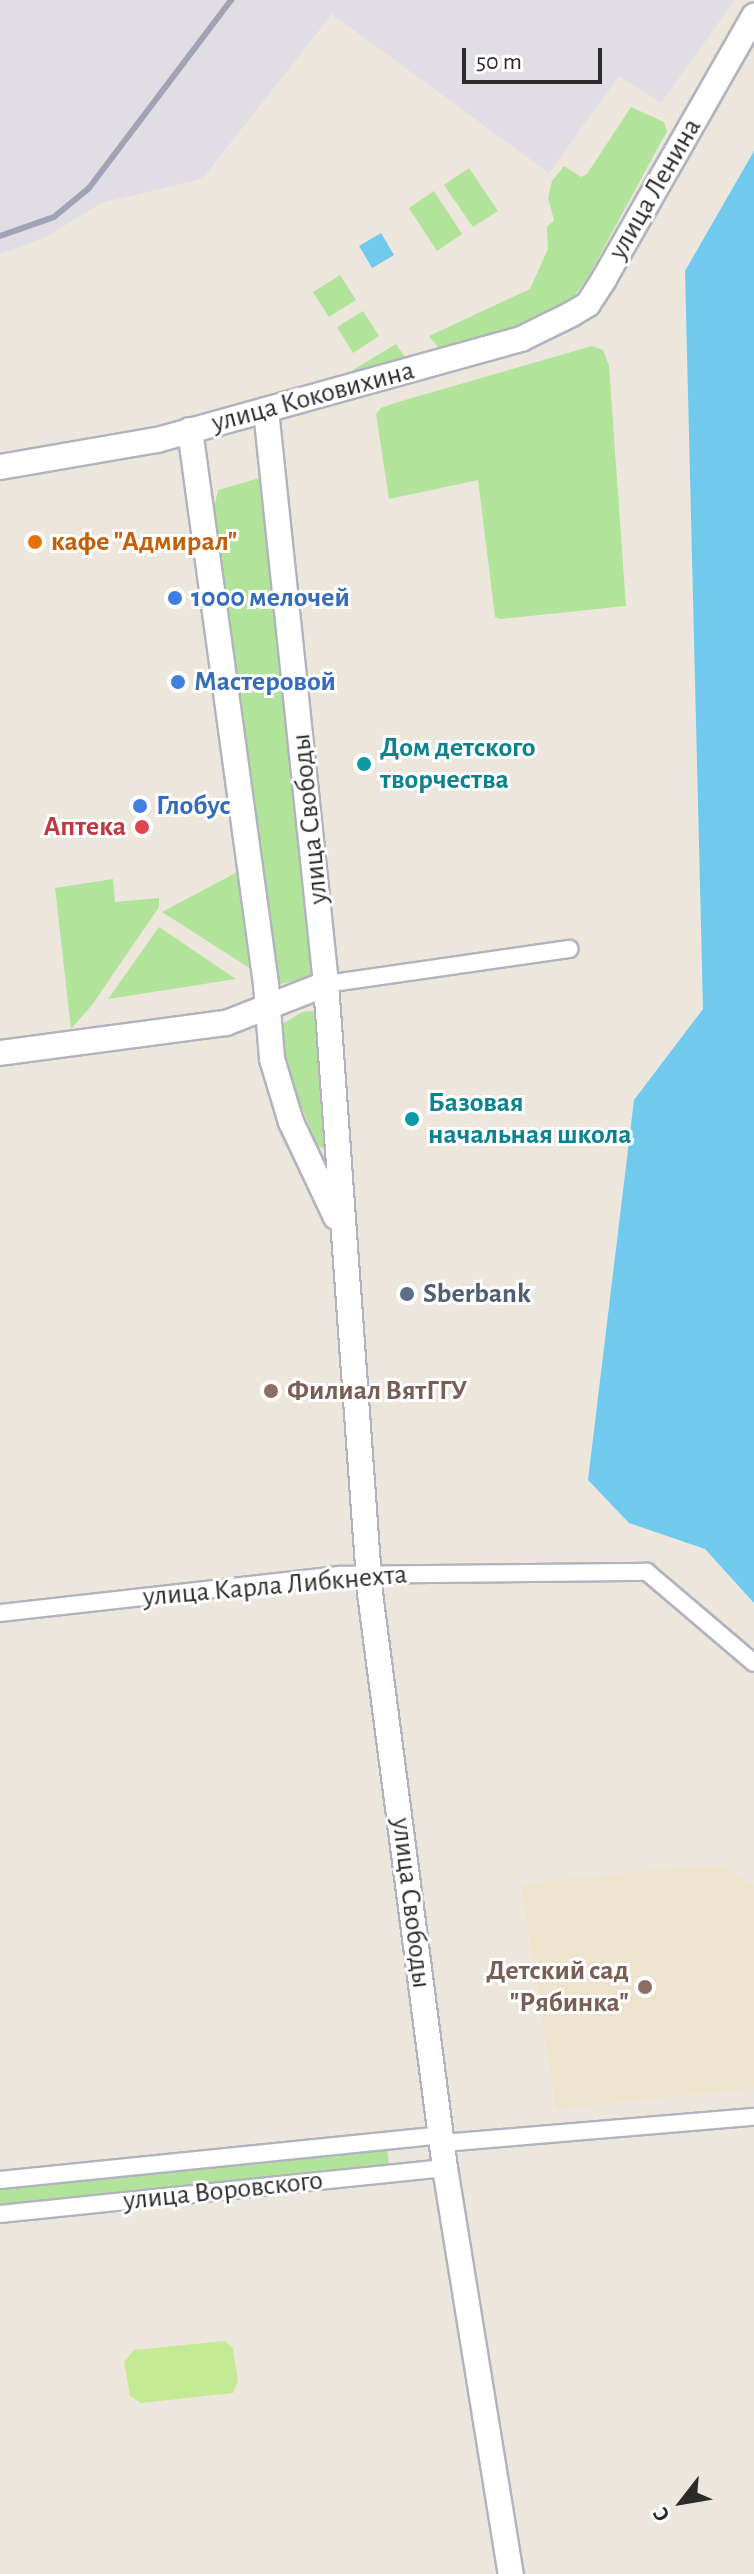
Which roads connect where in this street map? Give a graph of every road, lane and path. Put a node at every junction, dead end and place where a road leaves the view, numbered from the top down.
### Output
1 (754, 16) edge
2 (604, 279) joint
3 (266, 410) junction
4 (190, 430) junction
5 (0, 467) edge
6 (569, 949) dead end
7 (326, 984) junction
8 (268, 1007) junction
9 (0, 1053) edge
10 (343, 1229) junction
11 (368, 1574) junction
12 (0, 1613) edge
13 (754, 1663) edge
14 (754, 2117) edge
15 (442, 2139) junction
16 (445, 2168) junction
17 (0, 2180) edge
18 (0, 2214) edge
19 (511, 2574) edge

1 - 2 main road, улица Ленина
2 - 3 main road, улица Коковихина
3 - 4 main road, улица Коковихина
3 - 7 main road, улица Свободы
4 - 5 main road, улица Коковихина
4 - 8 main road, улица Свободы
6 - 7 street
7 - 8 main road
7 - 10 main road, улица Свободы
8 - 9 main road
8 - 10 main road, улица Свободы
10 - 11 main road, улица Свободы
11 - 12 street, улица Карла Либкнехта
11 - 13 street, улица Карла Либкнехта
11 - 15 main road, улица Свободы
14 - 15 street
15 - 16 main road, улица Свободы
15 - 17 street
16 - 18 street, улица Воровского
16 - 19 main road, улица Свободы

